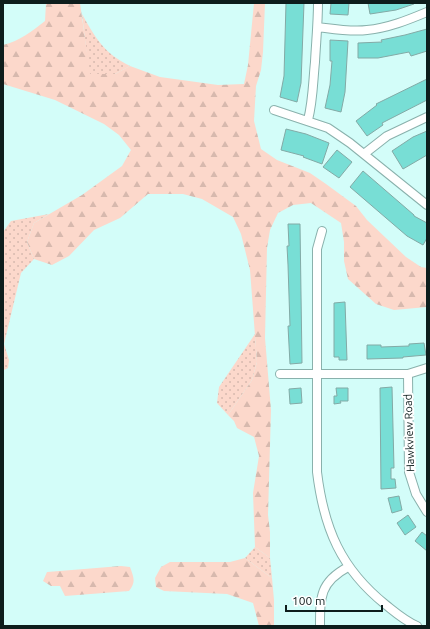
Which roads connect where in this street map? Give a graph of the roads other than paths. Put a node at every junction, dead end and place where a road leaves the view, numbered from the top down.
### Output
1 (318, 3) edge
2 (427, 12) edge
3 (318, 27) junction
4 (274, 110) dead end
5 (427, 117) edge
6 (308, 120) junction
7 (364, 154) junction
8 (427, 205) edge
9 (322, 231) dead end
10 (427, 368) edge
11 (280, 374) dead end
12 (318, 374) junction
13 (408, 374) junction
14 (427, 512) edge
15 (348, 567) junction
16 (320, 626) edge
17 (417, 626) edge

1 - 3 street
2 - 3 street
3 - 6 street
4 - 6 street
5 - 7 street
6 - 7 street
7 - 8 street
9 - 12 street
10 - 13 street
11 - 12 street
12 - 13 street
12 - 15 street
13 - 14 street, Hawkview Road
15 - 16 street
15 - 17 street

